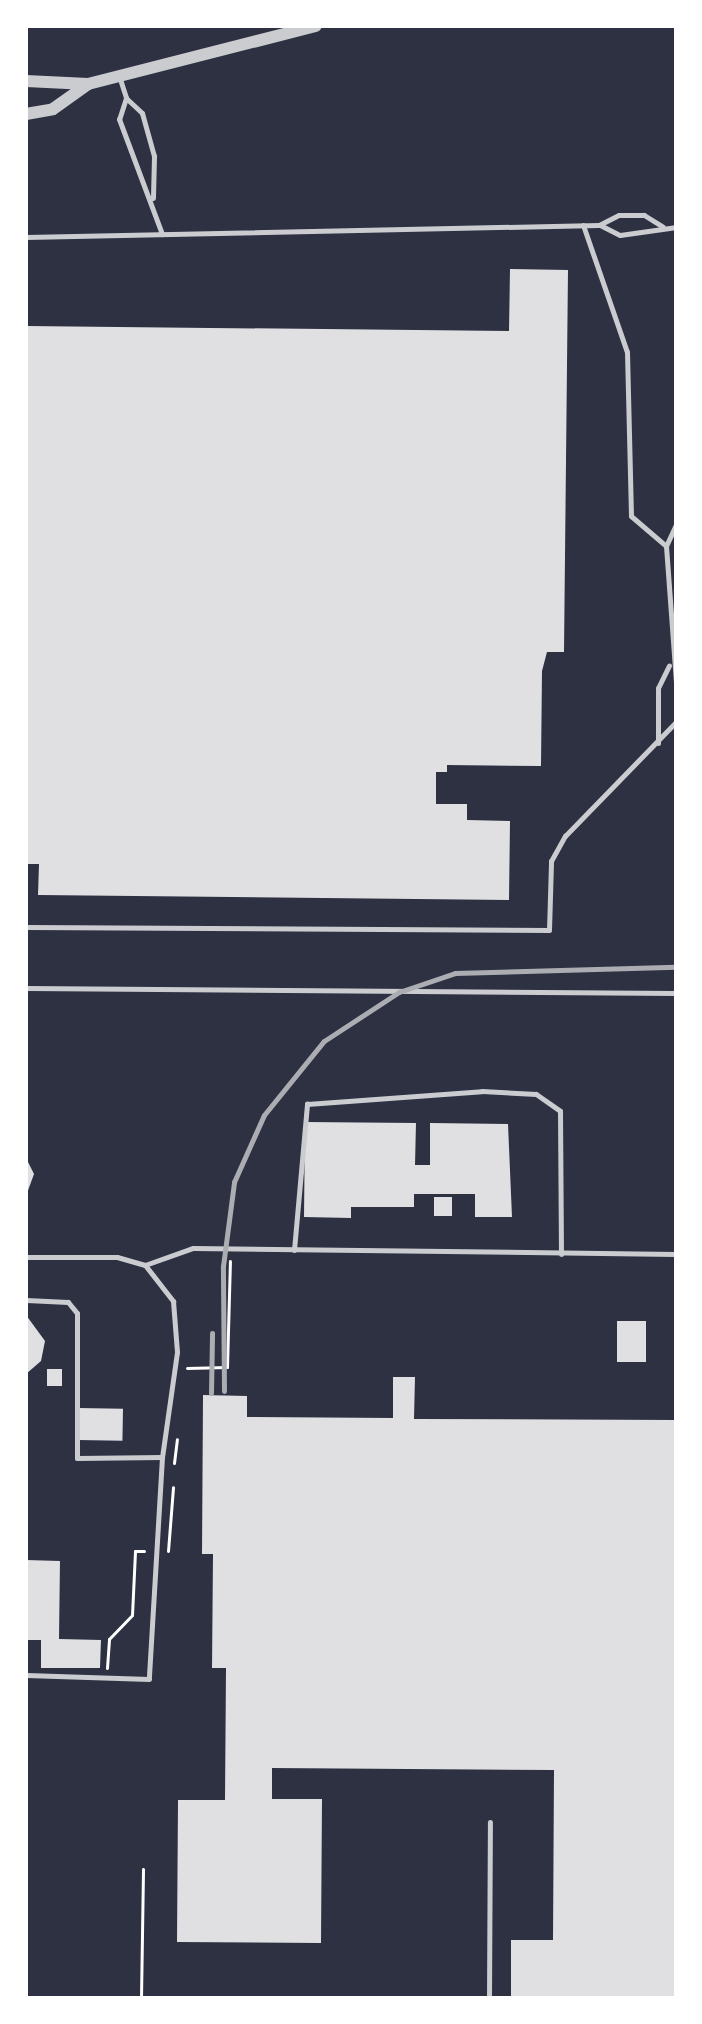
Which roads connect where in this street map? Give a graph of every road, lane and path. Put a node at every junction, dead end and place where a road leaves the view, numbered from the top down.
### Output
1 (316, 26) edge
2 (119, 76) junction
3 (26, 81) edge
4 (88, 84) junction
5 (126, 98) junction
6 (26, 114) edge
7 (153, 198) junction
8 (583, 225) junction
9 (599, 225) junction
10 (663, 227) junction
11 (676, 227) edge
12 (162, 234) junction
13 (26, 237) edge
14 (676, 525) edge
15 (666, 546) junction
16 (670, 665) junction
17 (676, 682) edge
18 (676, 722) edge
19 (658, 743) junction
20 (26, 927) edge
21 (26, 988) edge
22 (676, 993) edge
23 (230, 1248) junction
24 (294, 1250) junction
25 (561, 1254) junction
26 (676, 1254) edge
27 (26, 1257) edge
28 (145, 1265) junction
29 (26, 1300) edge
30 (185, 1380) dead end
31 (178, 1435) dead end
32 (162, 1457) junction
33 (160, 1551) junction
34 (26, 1675) edge
35 (107, 1677) junction
36 (490, 1822) dead end
37 (143, 1869) dead end
38 (141, 1998) edge
39 (489, 1998) edge

1 - 2 street
2 - 4 street
2 - 5 lane
3 - 4 street
4 - 6 street
5 - 7 lane
5 - 7 lane
7 - 12 lane
8 - 9 lane
8 - 12 lane
8 - 15 lane
9 - 10 lane
9 - 10 lane
10 - 11 lane
12 - 13 lane
14 - 15 lane
15 - 16 lane
16 - 17 lane
16 - 19 lane
18 - 19 lane
19 - 20 lane
21 - 22 lane
23 - 24 lane
23 - 28 lane
23 - 30 path
24 - 25 lane
24 - 25 lane
25 - 26 lane
27 - 28 lane
28 - 32 lane
29 - 32 lane
31 - 33 path
32 - 33 lane
33 - 35 path
33 - 35 lane
34 - 35 lane
36 - 39 lane
37 - 38 path

